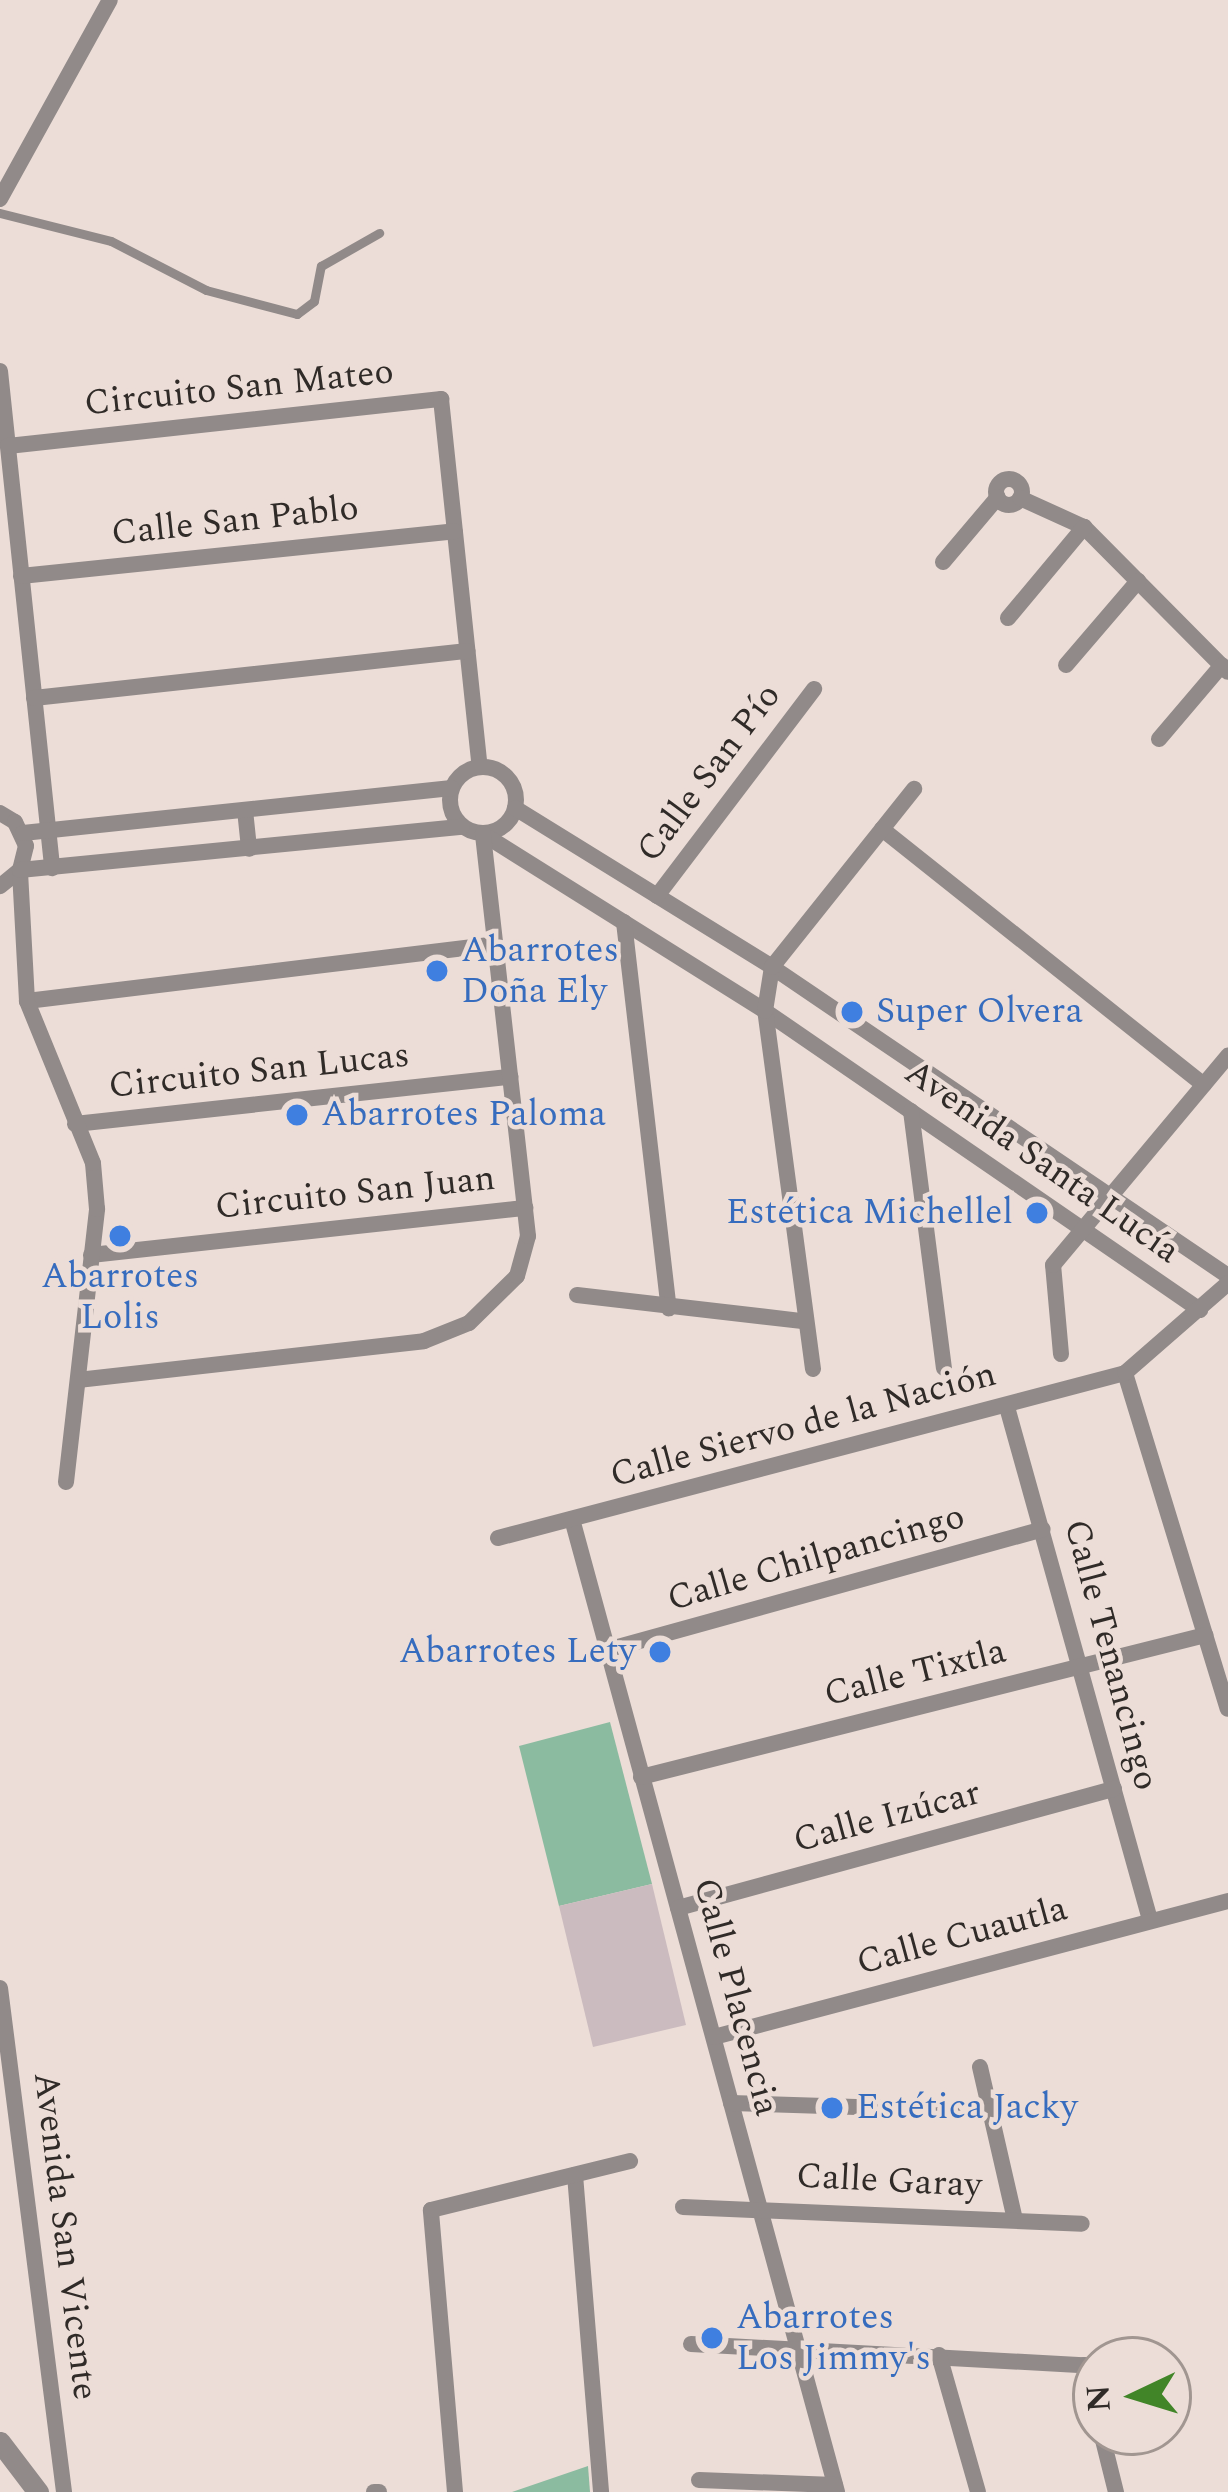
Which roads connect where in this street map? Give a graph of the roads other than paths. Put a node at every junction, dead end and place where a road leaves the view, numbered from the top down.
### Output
1 (110, 0) edge
2 (0, 199) edge
3 (0, 212) edge
4 (379, 233) dead end
5 (0, 371) edge
6 (8, 446) junction
7 (1084, 527) junction
8 (455, 531) junction
9 (943, 562) dead end
10 (21, 576) junction
11 (1138, 580) junction
12 (1008, 619) dead end
13 (467, 651) junction
14 (1066, 664) dead end
15 (1225, 669) edge
16 (814, 689) dead end
17 (34, 698) junction
18 (1160, 739) dead end
19 (480, 767) junction
20 (452, 788) junction
21 (914, 789) dead end
22 (514, 808) junction
23 (245, 810) junction
24 (0, 813) edge
25 (462, 827) junction
26 (882, 829) junction
27 (48, 832) junction
28 (23, 833) junction
29 (483, 834) junction
30 (249, 848) junction
31 (52, 868) junction
32 (20, 870) junction
33 (0, 886) edge
34 (657, 896) junction
35 (624, 922) junction
36 (496, 944) junction
37 (772, 967) junction
38 (27, 1001) junction
39 (765, 1011) junction
40 (1228, 1056) edge
41 (510, 1077) junction
42 (1204, 1084) junction
43 (911, 1111) junction
44 (75, 1124) junction
45 (1111, 1196) junction
46 (525, 1208) junction
47 (1083, 1230) junction
48 (92, 1255) junction
49 (1228, 1280) edge
50 (577, 1295) dead end
51 (669, 1308) junction
52 (1200, 1310) junction
53 (803, 1321) junction
54 (1061, 1354) dead end
55 (944, 1368) dead end
56 (812, 1369) dead end
57 (1125, 1373) junction
58 (78, 1380) junction
59 (1007, 1407) junction
60 (66, 1481) dead end
61 (572, 1519) junction
62 (1042, 1529) junction
63 (498, 1538) dead end
64 (1205, 1635) junction
65 (607, 1650) junction
66 (1080, 1665) junction
67 (1228, 1709) edge
68 (641, 1777) junction
69 (1114, 1789) junction
70 (1228, 1900) edge
71 (678, 1908) junction
72 (1150, 1920) junction
73 (0, 1988) edge
74 (714, 2037) junction
75 (980, 2067) dead end
76 (731, 2103) junction
77 (990, 2111) junction
78 (630, 2162) dead end
79 (574, 2175) junction
80 (683, 2207) dead end
81 (760, 2207) junction
82 (1015, 2221) junction
83 (1082, 2224) dead end
84 (691, 2344) dead end
85 (798, 2345) junction
86 (939, 2355) junction
87 (1072, 2364) edge
88 (0, 2442) edge
89 (1107, 2456) edge
90 (699, 2480) dead end
91 (836, 2489) edge
92 (38, 2492) edge
93 (64, 2492) edge
94 (455, 2492) edge
95 (602, 2492) edge
96 (978, 2492) edge
97 (1116, 2492) edge

1 - 2 street
3 - 4 lane
5 - 6 street
6 - 8 street, Circuito San Mateo
6 - 10 street
7 - 9 street
7 - 11 street
7 - 12 street
8 - 10 street, Calle San Pablo
8 - 13 street, Circuito San Mateo
10 - 17 street
11 - 14 street
11 - 15 street
13 - 17 street
13 - 19 street, Circuito San Mateo
15 - 18 street
16 - 34 street, Calle San Pío
17 - 27 street
19 - 20 street
19 - 22 street
20 - 23 street
20 - 25 street
21 - 26 street
22 - 29 street
22 - 34 street, Avenida Santa Lucía
23 - 27 street
23 - 30 street
24 - 28 street
25 - 29 street
25 - 30 street
26 - 37 street
26 - 42 street
27 - 28 street
27 - 31 street
28 - 32 street, Circuito San Lucas
29 - 35 street, Avenida Santa Lucía
29 - 36 street
30 - 31 street
31 - 32 street
32 - 33 street
32 - 38 street, Circuito San Lucas
34 - 37 street, Avenida Santa Lucía
35 - 39 street, Avenida Santa Lucía
35 - 51 street
36 - 38 street
36 - 41 street
37 - 39 street
37 - 45 street, Avenida Santa Lucía
38 - 44 street, Circuito San Lucas
39 - 43 street, Avenida Santa Lucía
39 - 53 street
40 - 42 street
41 - 44 street, Circuito San Lucas
41 - 46 street
42 - 45 street
43 - 47 street, Avenida Santa Lucía
43 - 55 street
44 - 48 street
45 - 47 street
45 - 49 street, Avenida Santa Lucía
46 - 48 street, Circuito San Juan
46 - 58 street, Circuito San Juan
47 - 52 street, Avenida Santa Lucía
47 - 54 street
48 - 58 street
49 - 52 street
50 - 51 street
51 - 53 street
52 - 57 street
53 - 56 street
57 - 59 street, Calle Siervo de la Nación
57 - 64 street
58 - 60 street
59 - 61 street, Calle Siervo de la Nación
59 - 62 street, Calle Tenancingo
61 - 63 street, Calle Siervo de la Nación
61 - 65 street, Calle Placencia
62 - 65 street, Calle Chilpancingo
62 - 66 street, Calle Tenancingo
64 - 66 street, Calle Tixtla
64 - 67 street
65 - 68 street, Calle Placencia
66 - 68 street, Calle Tixtla
66 - 69 street, Calle Tenancingo
68 - 71 street, Calle Placencia
69 - 71 street, Calle Izúcar
69 - 72 street, Calle Tenancingo
70 - 72 street, Calle Cuautla
71 - 74 street, Calle Placencia
72 - 74 street, Calle Cuautla
73 - 93 street, Avenida San Vicente
74 - 76 street, Calle Placencia
75 - 77 street
76 - 77 street
76 - 81 street, Calle Placencia
77 - 82 street
78 - 79 street
79 - 94 street
79 - 95 street
80 - 81 street, Calle Garay
81 - 82 street, Calle Garay
81 - 85 street, Calle Placencia
82 - 83 street, Calle Garay
84 - 85 street
85 - 86 street
85 - 91 street, Calle Placencia
86 - 87 street
86 - 96 street
88 - 92 street
89 - 97 street
90 - 91 street

